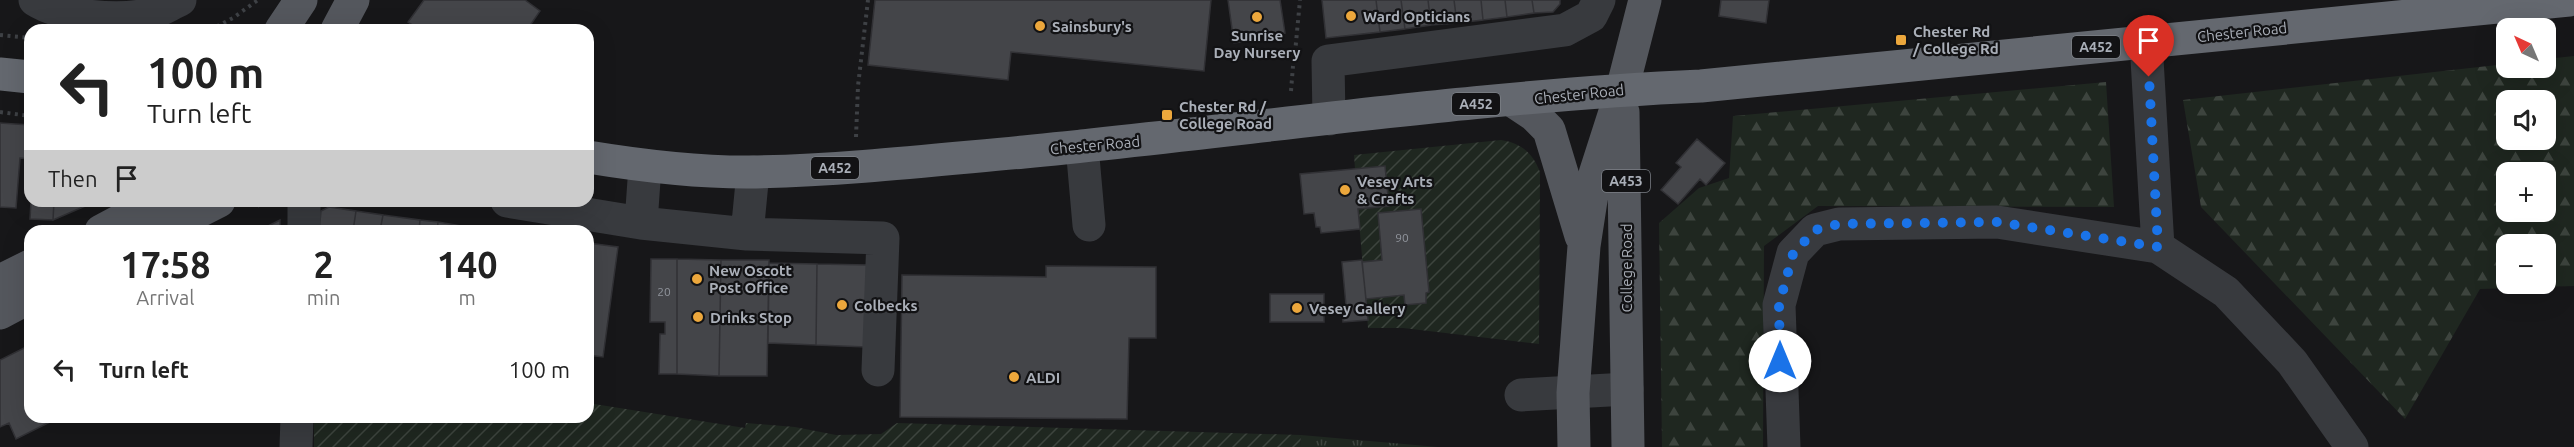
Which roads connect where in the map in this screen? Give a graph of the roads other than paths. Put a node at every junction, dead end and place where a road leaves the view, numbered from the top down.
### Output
1 (35, 0) edge
2 (180, 0) edge
3 (301, 0) edge
4 (353, 0) edge
5 (1599, 0) edge
6 (1645, 0) edge
7 (2569, 0) edge
8 (285, 24) edge
9 (340, 24) edge
10 (2146, 42) junction
11 (0, 74) edge
12 (24, 76) edge
13 (1622, 90) junction
14 (1513, 101) junction
15 (1329, 119) junction
16 (1082, 146) junction
17 (594, 158) edge
18 (645, 166) junction
19 (753, 172) junction
20 (146, 207) edge
21 (207, 207) edge
22 (304, 207) edge
23 (544, 207) edge
24 (641, 223) junction
25 (111, 225) edge
26 (172, 225) edge
27 (303, 225) edge
28 (1089, 225) dead end
29 (747, 234) junction
30 (1584, 246) junction
31 (2158, 247) junction
32 (24, 269) edge
33 (0, 280) edge
34 (24, 300) edge
35 (0, 313) edge
36 (878, 369) dead end
37 (1627, 389) junction
38 (1573, 393) junction
39 (1521, 394) dead end
40 (297, 423) edge
41 (296, 447) edge
42 (1574, 447) edge
43 (1628, 447) edge
44 (1784, 447) edge
45 (2352, 447) edge

1 - 2 street
3 - 8 main road
4 - 9 main road
5 - 15 street
6 - 13 main road, College Road / A453
7 - 10 highway, Chester Road / A452
10 - 13 highway, Chester Road / A452
10 - 31 street
11 - 12 highway
13 - 14 highway, Chester Road / A452
13 - 30 main road, College Road / A453
13 - 37 main road, College Road / A453
14 - 15 highway, Chester Road / A452
14 - 30 main road, College Road
15 - 16 highway, Chester Road / A452
16 - 19 highway, Chester Road / A452
16 - 28 street
17 - 18 highway, Chester Road / A452
18 - 19 highway, Chester Road / A452
18 - 24 street
19 - 29 street
20 - 25 main road
21 - 26 main road
22 - 27 street
23 - 24 street
24 - 29 street
29 - 36 street
30 - 38 main road, College Road / A453
31 - 44 street
31 - 45 street
32 - 33 main road
34 - 35 main road
37 - 38 street
37 - 43 main road, College Road / A453
38 - 39 street
38 - 42 main road, College Road / A453
40 - 41 street

